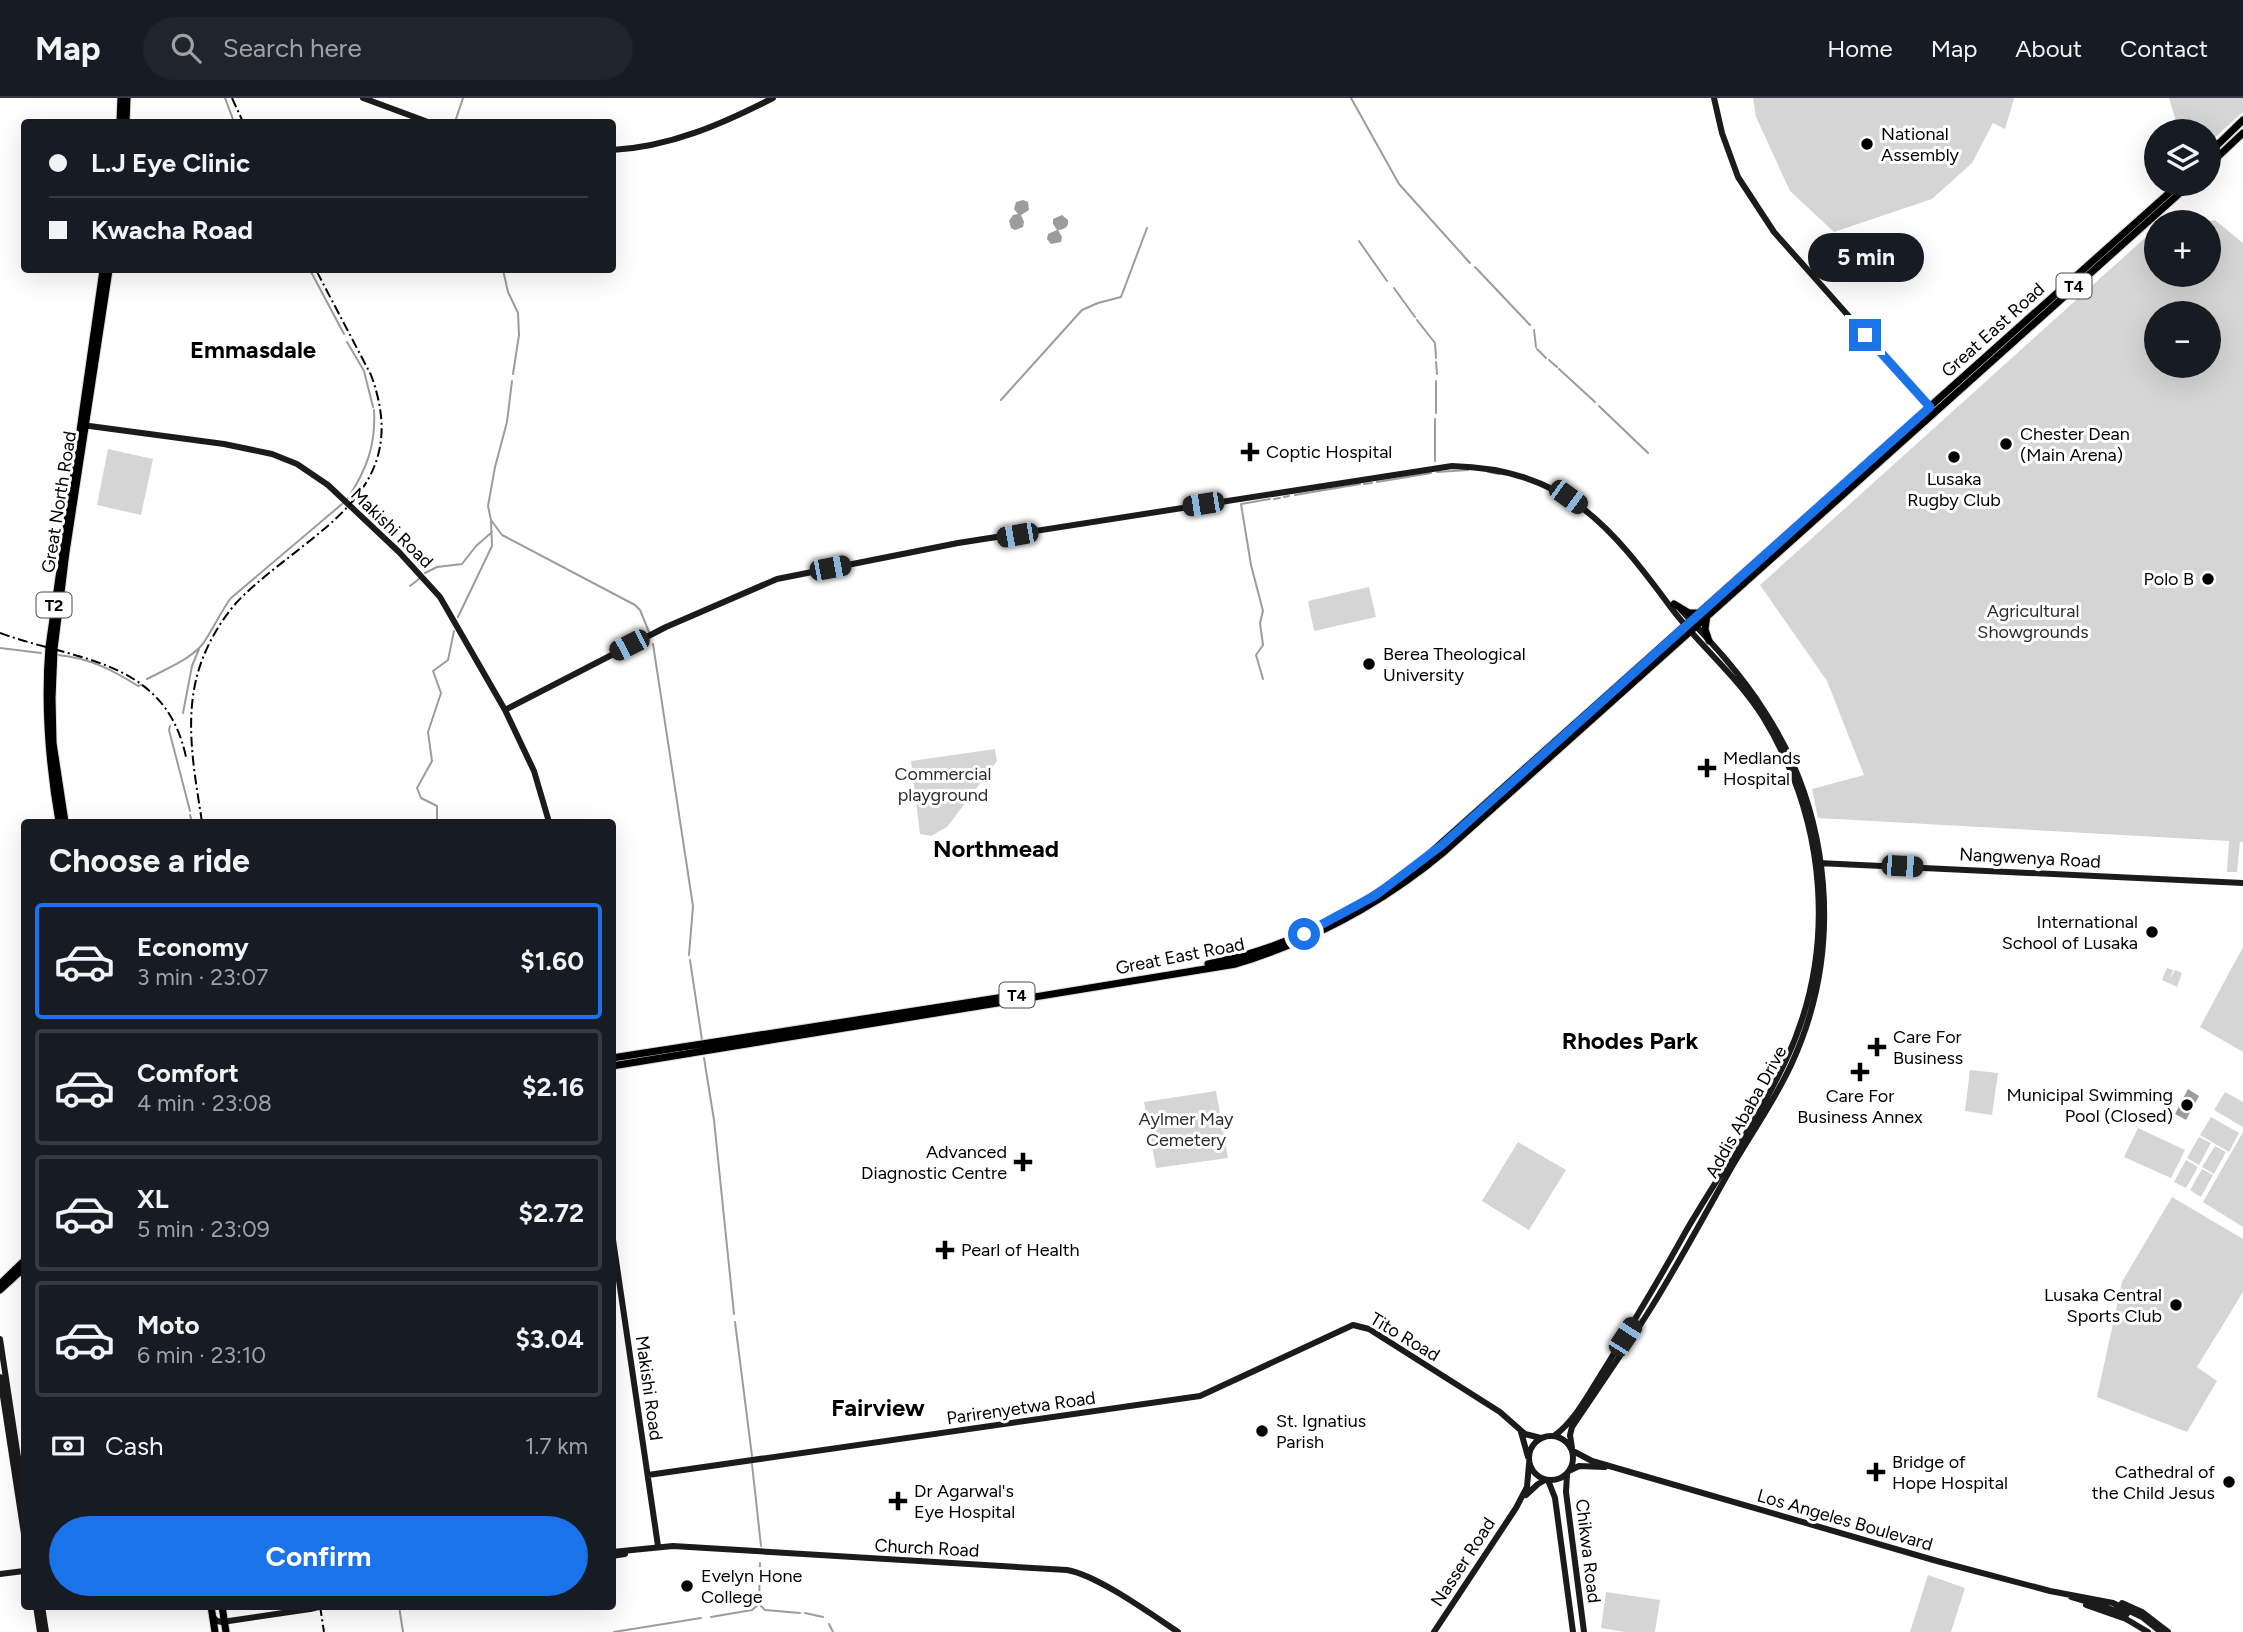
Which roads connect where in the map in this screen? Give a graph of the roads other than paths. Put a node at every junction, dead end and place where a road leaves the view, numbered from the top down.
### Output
1 (121, 98) edge
2 (127, 98) edge
3 (363, 98) edge
4 (773, 98) edge
5 (1714, 98) edge
6 (120, 119) edge
7 (126, 119) edge
8 (420, 119) edge
9 (2243, 120) edge
10 (2243, 126) edge
11 (2243, 136) edge
12 (2221, 145) edge
13 (2221, 147) edge
14 (616, 150) edge
15 (2221, 150) edge
16 (2166, 196) edge
17 (2176, 196) edge
18 (103, 273) edge
19 (109, 273) edge
20 (1933, 410) junction
21 (83, 425) junction
22 (1664, 595) junction
23 (1674, 604) junction
24 (1703, 614) junction
25 (1691, 629) junction
26 (1709, 641) junction
27 (505, 710) junction
28 (59, 819) edge
29 (65, 819) edge
30 (548, 819) edge
31 (1818, 863) junction
32 (1830, 863) junction
33 (1822, 872) junction
34 (2243, 884) edge
35 (616, 1057) edge
36 (616, 1065) edge
37 (616, 1260) edge
38 (21, 1264) edge
39 (21, 1271) edge
40 (0, 1284) edge
41 (0, 1290) edge
42 (0, 1339) edge
43 (0, 1377) edge
44 (1189, 1398) joint
45 (1521, 1432) junction
46 (1554, 1436) junction
47 (1541, 1438) junction
48 (1572, 1450) junction
49 (1529, 1461) junction
50 (1617, 1468) junction
51 (1569, 1473) junction
52 (648, 1475) junction
53 (21, 1477) edge
54 (1547, 1480) junction
55 (1516, 1508) junction
56 (21, 1514) edge
57 (657, 1534) junction
58 (658, 1546) junction
59 (629, 1549) junction
60 (616, 1553) edge
61 (616, 1553) edge
62 (21, 1571) edge
63 (0, 1574) edge
64 (2066, 1595) junction
65 (37, 1610) edge
66 (43, 1610) edge
67 (276, 1610) edge
68 (303, 1610) edge
69 (222, 1621) edge
70 (40, 1632) edge
71 (46, 1632) edge
72 (1178, 1632) edge
73 (1434, 1632) edge
74 (1573, 1632) edge
75 (1584, 1632) edge
76 (2148, 1632) edge
77 (2155, 1632) edge
78 (2161, 1632) edge
79 (2168, 1632) edge

1 - 6 main road
2 - 7 main road
3 - 8 main road
4 - 14 main road
5 - 20 main road
9 - 12 main road
10 - 13 main road
11 - 15 main road
16 - 20 main road, Great East Road / T4
17 - 20 main road, Great East Road / T4
18 - 21 main road, Great North Road / T2
19 - 21 main road, Great North Road / T2
20 - 24 main road, Great East Road / T4
21 - 27 main road, Makishi Road
21 - 28 main road, Great North Road / T2
21 - 29 main road, Great North Road / T2
22 - 23 main road
22 - 25 main road
22 - 27 main road
23 - 24 main road
23 - 25 main road
24 - 25 main road, Great East Road / T4
24 - 26 main road
25 - 26 main road, Addis Ababa Drive
25 - 31 main road, Addis Ababa Drive
25 - 35 main road, Great East Road / T4
25 - 36 main road, Great East Road / T4
26 - 31 main road, Addis Ababa Drive
27 - 30 main road, Makishi Road
31 - 32 main road, Nangwenya Road
31 - 33 main road, Addis Ababa Drive
31 - 46 main road, Addis Ababa Drive
32 - 33 main road
32 - 34 main road, Nangwenya Road
33 - 48 main road, Addis Ababa Drive
37 - 52 main road, Makishi Road
38 - 40 main road
39 - 41 main road
42 - 53 main road
43 - 56 main road
44 - 45 main road, Tito Road
44 - 52 main road, Parirenyetwa Road
45 - 47 main road, Tito Road
45 - 49 main road
46 - 47 main road
46 - 48 main road
47 - 49 main road
48 - 50 main road, Los Angeles Boulevard
48 - 51 main road
49 - 54 main road
49 - 55 main road, Nasser Road
50 - 51 main road, Los Angeles Boulevard
50 - 64 main road, Los Angeles Boulevard
51 - 54 main road
51 - 75 main road, Chikwa Road
52 - 57 main road, Makishi Road
54 - 55 main road, Nasser Road
54 - 74 main road, Chikwa Road
55 - 73 main road, Nasser Road
57 - 58 main road, Makishi Road
57 - 59 main road
58 - 59 main road, Church Road
58 - 60 main road, Church Road
58 - 72 main road, Church Road
59 - 61 main road, Church Road
62 - 63 main road
64 - 76 main road, Los Angeles Boulevard
64 - 77 main road, Los Angeles Boulevard
64 - 78 main road, Los Angeles Boulevard
64 - 79 main road, Los Angeles Boulevard
65 - 70 main road
66 - 71 main road
67 - 69 main road
68 - 69 main road, bridge

